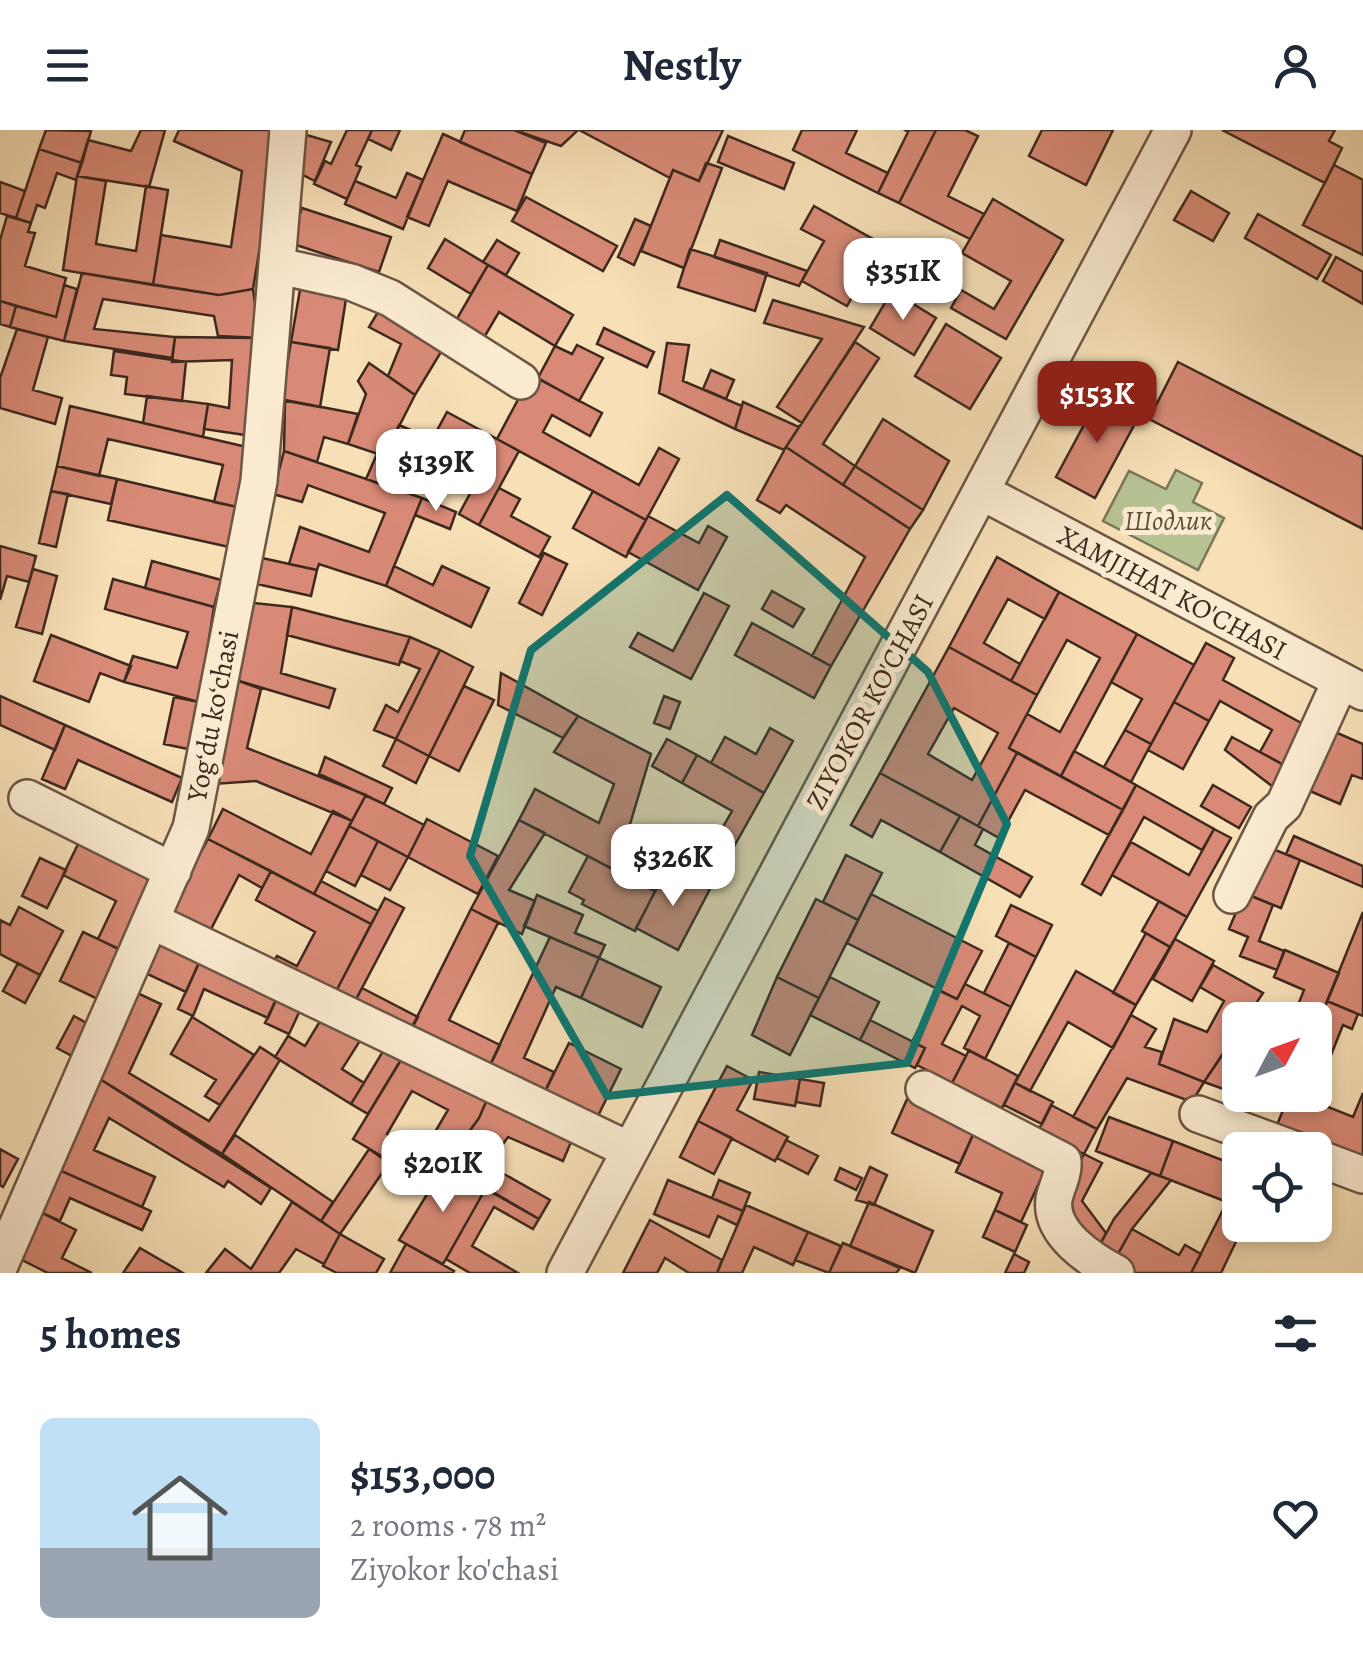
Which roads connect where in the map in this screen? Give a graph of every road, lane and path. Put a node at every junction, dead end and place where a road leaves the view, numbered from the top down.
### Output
1 (288, 130) edge
2 (1173, 130) edge
3 (279, 266) junction
4 (522, 382) dead end
5 (982, 492) junction
6 (1352, 687) edge
7 (27, 798) dead end
8 (172, 870) junction
9 (1232, 895) dead end
10 (152, 922) junction
11 (924, 1089) dead end
12 (1198, 1114) dead end
13 (1247, 1132) edge
14 (629, 1150) junction
15 (1332, 1163) edge
16 (1363, 1175) edge
17 (0, 1264) edge
18 (565, 1273) edge
19 (1116, 1273) edge

1 - 3 street, Yogʻdu koʻchasi
2 - 5 street, ZIYOKOR KO'CHASI
3 - 4 street
3 - 8 street, Yogʻdu koʻchasi
5 - 6 street, XAMJIHAT KO'CHASI
5 - 14 street, ZIYOKOR KO'CHASI
6 - 9 street
7 - 8 street
8 - 10 street, Yogʻdu koʻchasi
10 - 14 street
10 - 17 street, Yogʻdu koʻchasi
11 - 19 street
12 - 13 street
14 - 18 street, ZIYOKOR KO'CHASI
15 - 16 street

